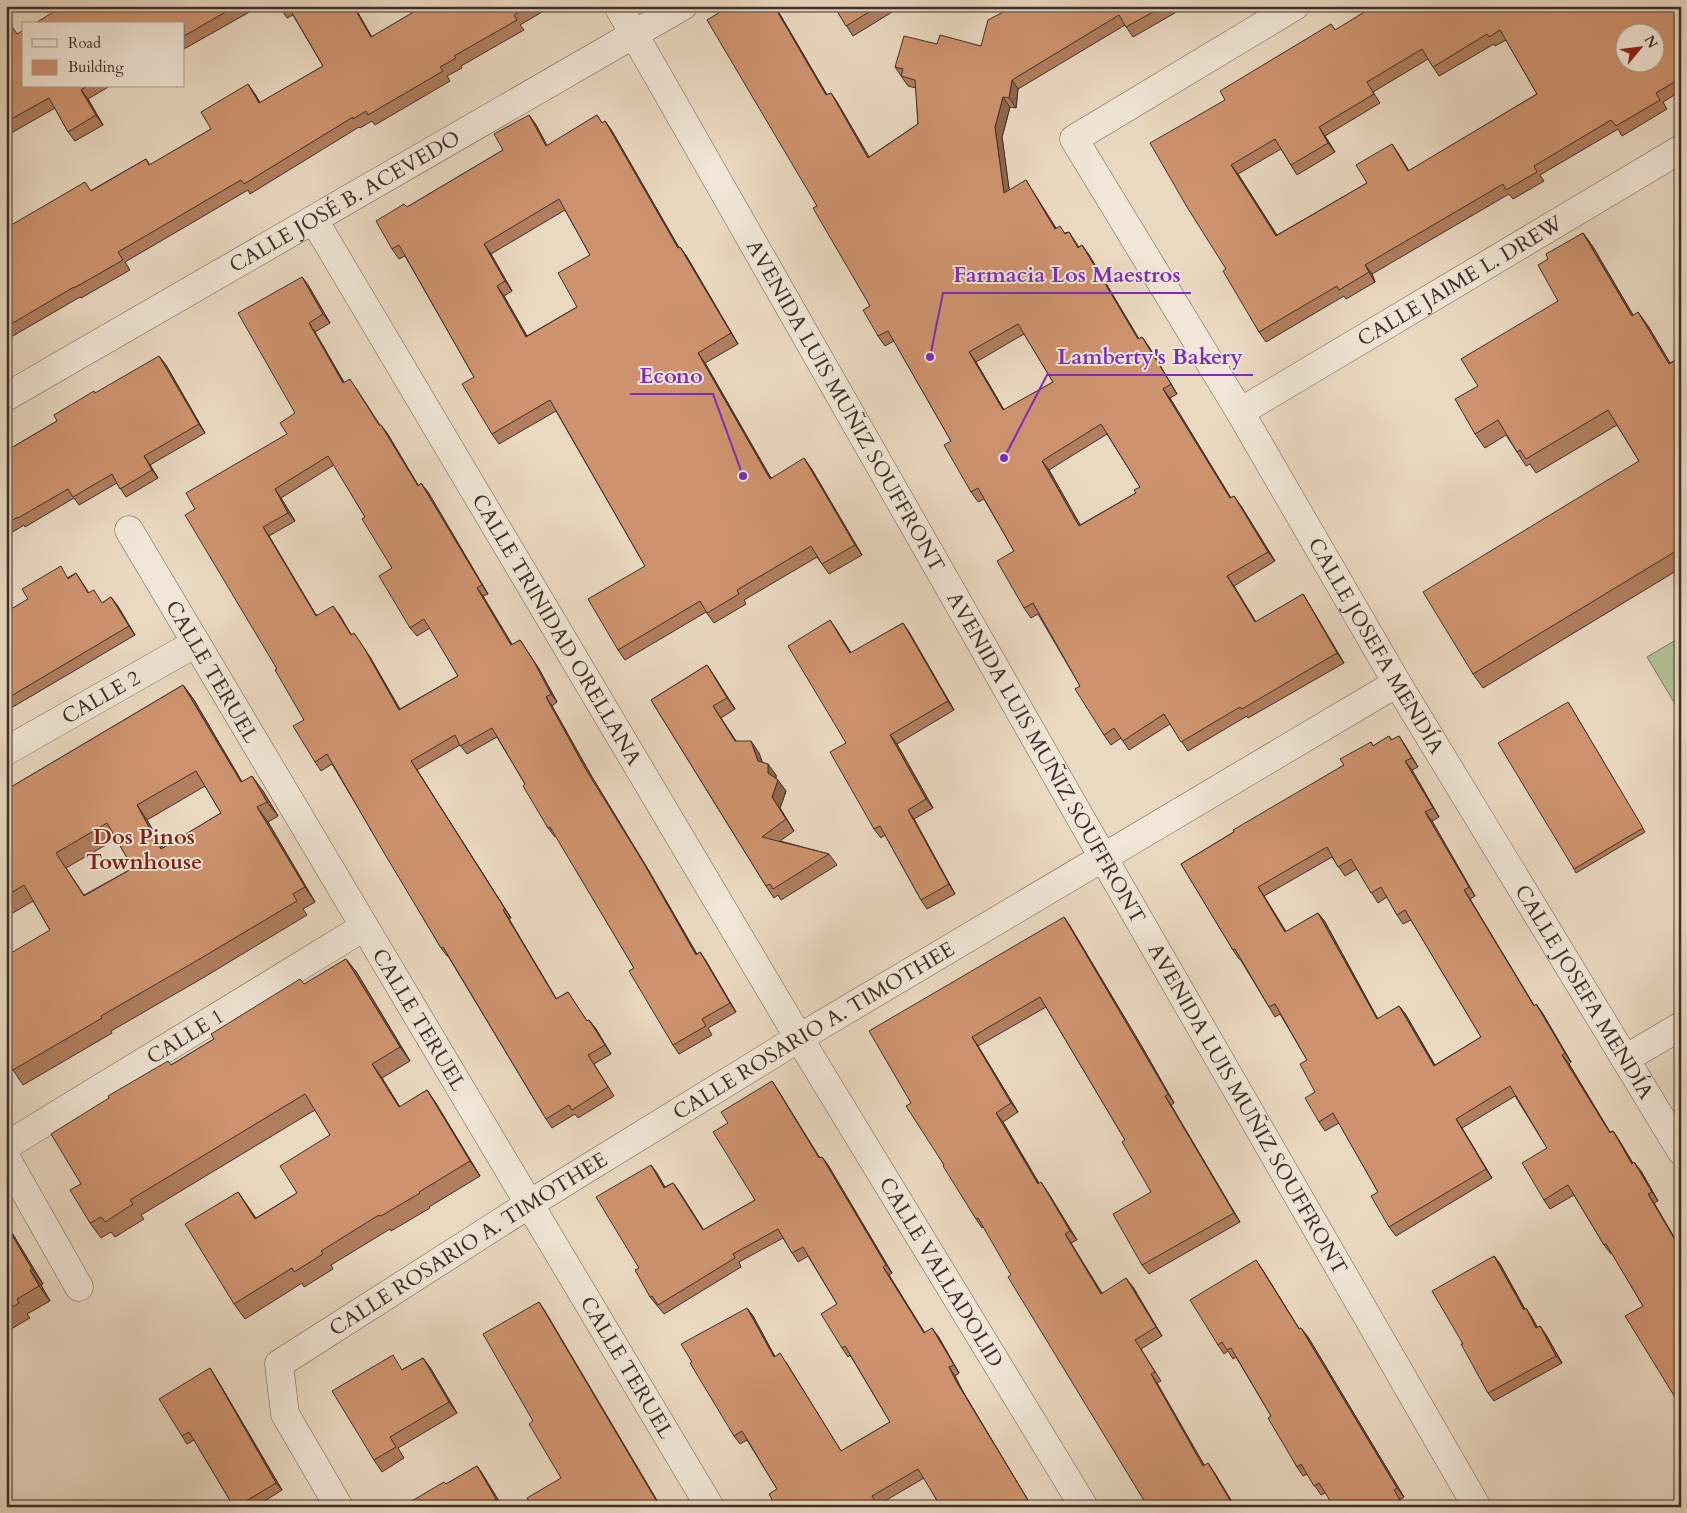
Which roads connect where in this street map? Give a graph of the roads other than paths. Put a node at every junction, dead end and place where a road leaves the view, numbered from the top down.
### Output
1 (618, 6) edge
2 (683, 6) edge
3 (1295, 6) edge
4 (635, 35) junction
5 (1681, 149) edge
6 (314, 220) junction
7 (6, 397) edge
8 (1240, 412) junction
9 (130, 530) dead end
10 (196, 644) junction
11 (1397, 684) junction
12 (6, 751) edge
13 (1104, 859) junction
14 (364, 927) junction
15 (1681, 1026) edge
16 (800, 1038) junction
17 (1626, 1059) junction
18 (6, 1146) edge
19 (1681, 1151) edge
20 (6, 1158) edge
21 (530, 1203) junction
22 (79, 1287) dead end
23 (338, 1507) edge
24 (710, 1507) edge
25 (1084, 1507) edge
26 (1477, 1507) edge

1 - 4 street, AVENIDA LUIS MUÑIZ SOUFFRONT
2 - 4 street, CALLE JOSÉ B. ACEVEDO
3 - 8 street, CALLE JOSEFA MENDÍA
4 - 6 street, CALLE JOSÉ B. ACEVEDO
4 - 13 street, AVENIDA LUIS MUÑIZ SOUFFRONT
5 - 8 street, CALLE JAIME L. DREW
6 - 7 street, CALLE JOSÉ B. ACEVEDO
6 - 16 street, CALLE TRINIDAD ORELLANA
8 - 11 street, CALLE JOSEFA MENDÍA
9 - 10 street, CALLE TERUEL
10 - 12 street, CALLE 2
10 - 14 street, CALLE TERUEL
11 - 13 street, CALLE ROSARIO A. TIMOTHEE
11 - 17 street, CALLE JOSEFA MENDÍA
13 - 16 street, CALLE ROSARIO A. TIMOTHEE
13 - 26 street, AVENIDA LUIS MUÑIZ SOUFFRONT
14 - 18 street, CALLE 1
14 - 21 street, CALLE TERUEL
15 - 17 street
16 - 21 street, CALLE ROSARIO A. TIMOTHEE
16 - 25 street, CALLE VALLADOLID
17 - 19 street, CALLE JOSEFA MENDÍA
20 - 22 street
21 - 23 street, CALLE ROSARIO A. TIMOTHEE
21 - 24 street, CALLE TERUEL

